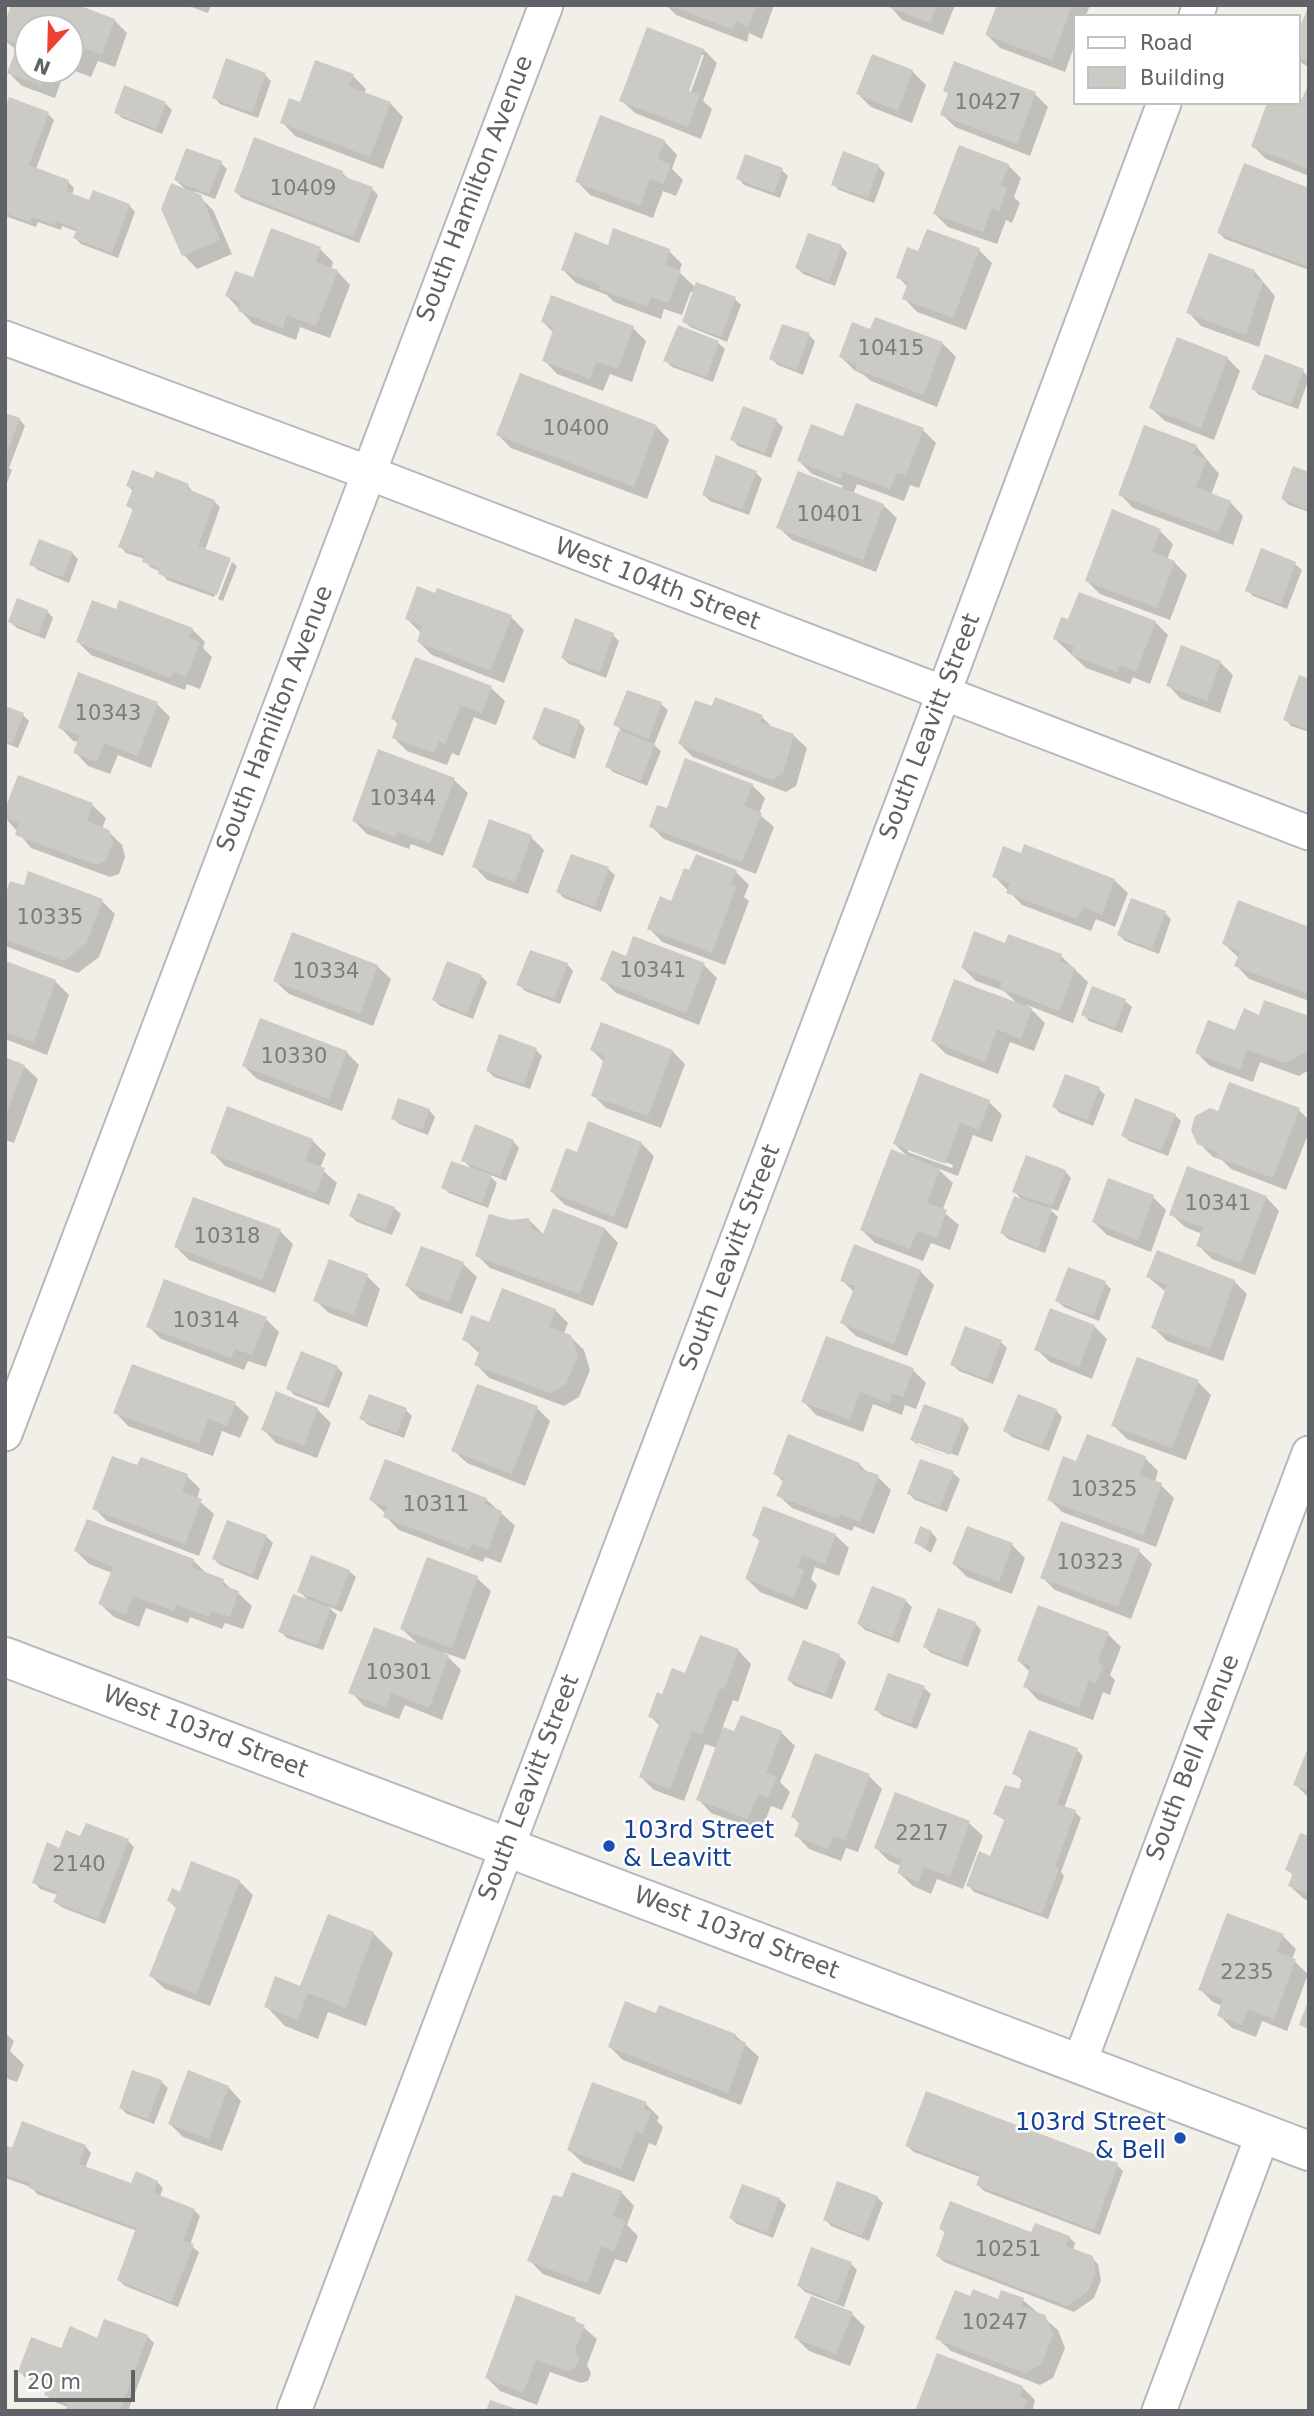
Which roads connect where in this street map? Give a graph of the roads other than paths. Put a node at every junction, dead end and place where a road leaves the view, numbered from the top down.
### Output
1 (546, 5) edge
2 (1163, 105) edge
3 (5, 338) edge
4 (369, 473) junction
5 (943, 694) junction
6 (1309, 833) edge
7 (5, 1434) edge
8 (1309, 1453) edge
9 (5, 1657) edge
10 (508, 1847) junction
11 (1079, 2064) junction
12 (1263, 2133) junction
13 (1309, 2151) edge
14 (294, 2411) edge
15 (1159, 2411) edge

1 - 4 street, South Hamilton Avenue
2 - 5 street, South Leavitt Street
3 - 4 street, West 104th Street
4 - 5 street, West 104th Street
4 - 7 street, South Hamilton Avenue
5 - 6 street, West 104th Street
5 - 10 street, South Leavitt Street
8 - 11 street, South Bell Avenue
9 - 10 main road, West 103rd Street
10 - 11 main road, West 103rd Street
10 - 14 street, South Leavitt Street
11 - 12 main road, West 103rd Street
12 - 13 main road, West 103rd Street
12 - 15 street

